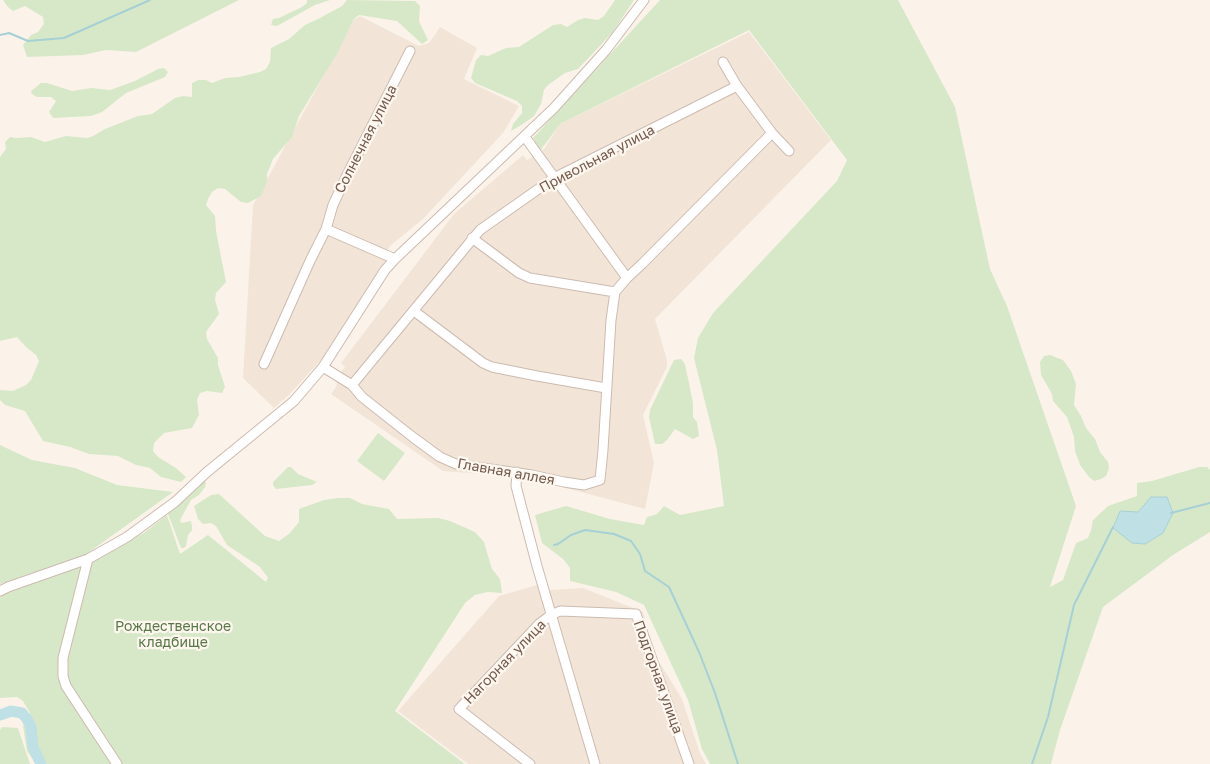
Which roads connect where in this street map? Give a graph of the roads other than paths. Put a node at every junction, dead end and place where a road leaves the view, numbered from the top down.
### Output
1 (644, 0) edge
2 (410, 51) dead end
3 (723, 62) dead end
4 (737, 86) junction
5 (772, 133) junction
6 (525, 136) junction
7 (789, 151) dead end
8 (554, 178) junction
9 (326, 229) junction
10 (472, 238) junction
11 (395, 259) junction
12 (627, 278) junction
13 (615, 292) junction
14 (414, 311) junction
15 (264, 364) dead end
16 (323, 367) junction
17 (352, 385) junction
18 (606, 388) junction
19 (517, 472) junction
20 (88, 559) junction
21 (0, 591) edge
22 (550, 615) junction
23 (117, 764) edge
24 (530, 764) edge
25 (595, 764) edge
26 (689, 764) edge

1 - 6 street
2 - 9 street, Солнечная улица
3 - 4 street
4 - 5 street
4 - 8 street, Привольная улица
5 - 7 street
5 - 12 street
6 - 8 street
6 - 11 street
8 - 10 street, Привольная улица
8 - 12 street
9 - 11 street
9 - 15 street, Солнечная улица
10 - 13 street
10 - 14 street, Привольная улица
11 - 16 street
12 - 13 street
13 - 18 street
14 - 17 street, Привольная улица
14 - 18 street
16 - 17 street, Главная аллея
16 - 20 street
17 - 19 street, Главная аллея
18 - 19 street, Главная аллея
19 - 22 street
20 - 21 street
20 - 23 street
22 - 24 street, Нагорная улица
22 - 25 street
22 - 26 street, Подгорная улица

